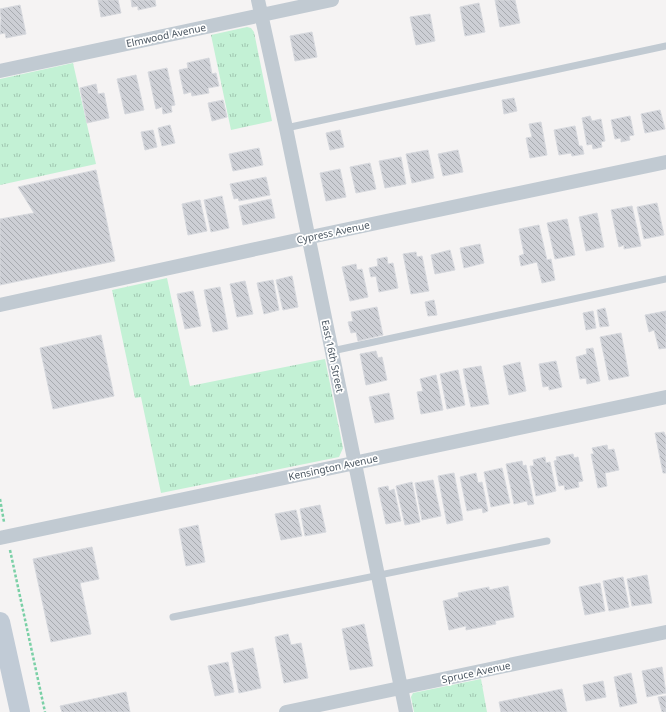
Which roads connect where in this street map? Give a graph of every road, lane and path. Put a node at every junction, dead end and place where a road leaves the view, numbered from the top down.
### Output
1 (258, 0) edge
2 (332, 0) edge
3 (261, 15) junction
4 (666, 46) edge
5 (0, 71) edge
6 (286, 128) junction
7 (666, 162) edge
8 (308, 237) junction
9 (666, 279) edge
10 (0, 305) edge
11 (332, 351) junction
12 (666, 397) edge
13 (355, 462) junction
14 (0, 499) edge
15 (4, 538) edge
16 (547, 541) dead end
17 (378, 576) junction
18 (173, 618) dead end
19 (0, 622) edge
20 (666, 632) edge
21 (3, 649) edge
22 (401, 687) junction
23 (20, 712) edge
24 (45, 712) edge
25 (286, 712) edge
26 (406, 712) edge

1 - 3 street, East 16th Street
2 - 3 street, Elmwood Avenue
3 - 5 street, Elmwood Avenue
3 - 6 street, East 16th Street
4 - 6 lane
6 - 8 street, East 16th Street
7 - 8 street, Cypress Avenue
8 - 10 street, Cypress Avenue
8 - 11 street, East 16th Street
9 - 11 lane
11 - 13 street, East 16th Street
12 - 13 street, Kensington Avenue
13 - 15 street, Kensington Avenue
13 - 17 street, East 16th Street
14 - 15 path
15 - 24 path
16 - 17 lane
17 - 18 lane
17 - 22 street, East 16th Street
19 - 21 main road
20 - 22 street, Spruce Avenue
21 - 23 main road
22 - 25 street, Spruce Avenue
22 - 26 street, East 16th Street

